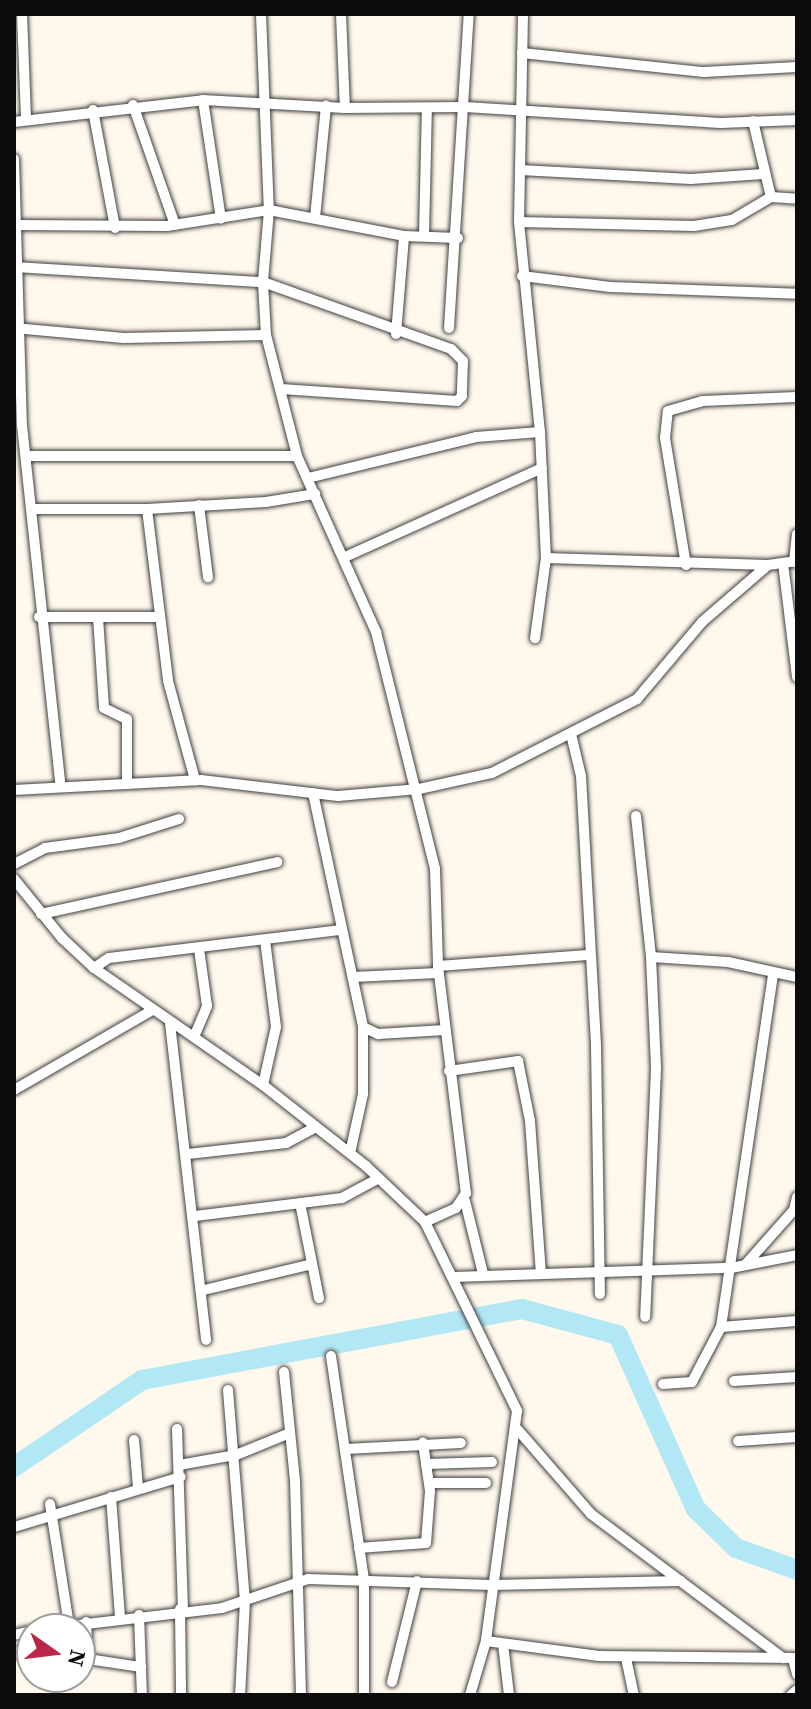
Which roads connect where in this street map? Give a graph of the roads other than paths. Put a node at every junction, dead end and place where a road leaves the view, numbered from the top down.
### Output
1 (22, 14) edge
2 (261, 14) edge
3 (341, 14) edge
4 (469, 14) edge
5 (523, 14) edge
6 (522, 53) junction
7 (797, 67) edge
8 (203, 100) junction
9 (266, 101) junction
10 (133, 105) junction
11 (326, 106) junction
12 (465, 107) junction
13 (345, 108) junction
14 (427, 108) junction
15 (93, 110) junction
16 (520, 111) junction
17 (26, 119) junction
18 (797, 120) edge
19 (753, 121) junction
20 (14, 122) edge
21 (14, 159) edge
22 (520, 170) junction
23 (763, 174) junction
24 (771, 197) junction
25 (797, 199) edge
26 (269, 210) junction
27 (315, 218) junction
28 (221, 219) junction
29 (519, 222) junction
30 (14, 225) edge
31 (175, 225) junction
32 (115, 228) junction
33 (404, 236) junction
34 (424, 236) junction
35 (458, 238) junction
36 (15, 267) edge
37 (522, 276) junction
38 (263, 282) junction
39 (797, 294) edge
40 (16, 328) edge
41 (449, 328) dead end
42 (396, 334) junction
43 (266, 335) junction
44 (17, 376) edge
45 (281, 389) junction
46 (797, 397) edge
47 (540, 432) junction
48 (26, 456) junction
49 (297, 456) junction
50 (542, 468) junction
51 (308, 478) junction
52 (315, 494) junction
53 (199, 505) junction
54 (32, 509) junction
55 (147, 509) junction
56 (797, 534) edge
57 (345, 557) junction
58 (546, 558) junction
59 (791, 562) edge
60 (686, 565) junction
61 (768, 565) junction
62 (208, 577) dead end
63 (39, 617) junction
64 (98, 617) junction
65 (157, 617) junction
66 (535, 638) dead end
67 (797, 674) edge
68 (571, 734) junction
69 (195, 780) junction
70 (127, 784) junction
71 (61, 787) junction
72 (419, 789) junction
73 (14, 790) edge
74 (313, 793) junction
75 (636, 816) dead end
76 (179, 819) dead end
77 (277, 862) dead end
78 (14, 864) edge
79 (15, 881) edge
80 (41, 914) junction
81 (341, 930) junction
82 (265, 940) junction
83 (199, 949) junction
84 (588, 955) junction
85 (651, 957) junction
86 (94, 968) junction
87 (438, 970) junction
88 (773, 973) junction
89 (353, 977) junction
90 (797, 977) edge
91 (151, 1011) junction
92 (170, 1023) junction
93 (363, 1027) junction
94 (445, 1030) junction
95 (194, 1037) junction
96 (449, 1071) junction
97 (263, 1085) junction
98 (14, 1090) edge
99 (316, 1127) junction
100 (350, 1153) junction
101 (188, 1154) junction
102 (379, 1178) junction
103 (797, 1197) edge
104 (465, 1201) junction
105 (300, 1203) junction
106 (795, 1209) edge
107 (195, 1216) junction
108 (425, 1222) junction
109 (797, 1255) edge
110 (312, 1264) junction
111 (746, 1264) junction
112 (731, 1268) junction
113 (649, 1270) junction
114 (541, 1273) junction
115 (483, 1274) junction
116 (600, 1274) junction
117 (454, 1277) junction
118 (204, 1290) junction
119 (600, 1294) dead end
120 (319, 1298) dead end
121 (645, 1317) dead end
122 (797, 1321) edge
123 (721, 1327) junction
124 (206, 1340) dead end
125 (331, 1356) dead end
126 (284, 1372) dead end
127 (797, 1377) edge
128 (734, 1381) dead end
129 (663, 1384) dead end
130 (228, 1390) dead end
131 (177, 1429) dead end
132 (518, 1430) junction
133 (290, 1433) junction
134 (797, 1437) edge
135 (134, 1440) dead end
136 (738, 1441) dead end
137 (423, 1443) junction
138 (461, 1443) dead end
139 (346, 1449) junction
140 (236, 1455) junction
141 (492, 1462) dead end
142 (426, 1464) junction
143 (180, 1471) junction
144 (429, 1483) junction
145 (486, 1483) dead end
146 (138, 1488) junction
147 (111, 1497) junction
148 (51, 1510) junction
149 (14, 1527) edge
150 (359, 1548) junction
151 (364, 1579) junction
152 (417, 1581) junction
153 (681, 1581) junction
154 (298, 1582) junction
155 (491, 1585) junction
156 (245, 1601) junction
157 (181, 1609) junction
158 (67, 1613) edge
159 (139, 1615) junction
160 (120, 1617) junction
161 (96, 1621) edge
162 (486, 1641) junction
163 (503, 1644) junction
164 (626, 1658) junction
165 (791, 1658) edge
166 (96, 1660) edge
167 (141, 1667) junction
168 (797, 1674) edge
169 (392, 1682) dead end
170 (797, 1690) edge
171 (142, 1695) edge
172 (181, 1695) edge
173 (240, 1695) edge
174 (301, 1695) edge
175 (364, 1695) edge
176 (470, 1695) edge
177 (509, 1695) edge
178 (634, 1695) edge
179 (791, 1695) edge

1 - 17 street
2 - 9 street
3 - 13 street
4 - 12 street
5 - 6 street
6 - 7 street
6 - 16 street
8 - 9 street
8 - 10 street
8 - 28 street
9 - 11 street
9 - 26 street
10 - 15 street
10 - 31 street
11 - 13 street
11 - 27 street
12 - 14 street
12 - 16 street
12 - 35 street
13 - 14 street
14 - 34 street
15 - 17 street
15 - 32 street
16 - 19 street
16 - 22 street
17 - 20 street
18 - 19 street
19 - 23 street
21 - 30 street
22 - 23 street
22 - 29 street
23 - 24 street
24 - 25 street
24 - 29 street
26 - 27 street
26 - 28 street
26 - 38 street
27 - 33 street
28 - 31 street
29 - 37 street
30 - 32 street
30 - 36 street
31 - 32 street
33 - 34 street
33 - 42 street
34 - 35 street
35 - 41 street
36 - 38 street
36 - 40 street
37 - 39 street
37 - 47 street
38 - 42 street
38 - 43 street
40 - 43 street
40 - 44 street
42 - 45 street
43 - 45 street
44 - 48 street
45 - 49 street
46 - 60 street
47 - 50 street
47 - 51 street
48 - 49 street
48 - 54 street
49 - 51 street
50 - 57 street
50 - 58 street
51 - 52 street
52 - 53 street
52 - 57 street
53 - 55 street
53 - 62 street
54 - 55 street
54 - 63 street
55 - 65 street
56 - 59 street
57 - 72 street
58 - 60 street
58 - 66 street
59 - 61 street
59 - 67 street
60 - 61 street
61 - 68 street
63 - 64 street
63 - 71 street
64 - 65 street
64 - 70 street
65 - 69 street
68 - 72 street
68 - 84 street
69 - 70 street
69 - 74 street
70 - 71 street
71 - 73 street
72 - 74 street
72 - 87 street
74 - 81 street
75 - 85 street
76 - 78 street
77 - 80 street
79 - 80 street
80 - 86 street
81 - 82 street
81 - 89 street
82 - 83 street
82 - 97 street
83 - 86 street
83 - 95 street
84 - 87 street
84 - 116 street
85 - 88 street
85 - 113 street
86 - 91 street
87 - 89 street
87 - 94 street
88 - 90 street
88 - 112 street
89 - 93 street
91 - 92 street
91 - 98 street
92 - 95 street
92 - 101 street
93 - 94 street
93 - 100 street
94 - 96 street
95 - 97 street
96 - 104 street
96 - 114 street
97 - 99 street
99 - 100 street
99 - 101 street
100 - 102 street
101 - 107 street
102 - 105 street
102 - 108 street
103 - 106 street
104 - 108 street
104 - 115 street
105 - 107 street
105 - 110 street
106 - 111 street
107 - 118 street
108 - 117 street
109 - 111 street
110 - 118 street
110 - 120 street
111 - 112 street
112 - 113 street
112 - 123 street
113 - 116 street
113 - 121 street
114 - 115 street
114 - 116 street
115 - 117 street
116 - 119 street
117 - 132 street
118 - 124 street
122 - 123 street
123 - 129 street
125 - 139 street
126 - 133 street
127 - 128 street
130 - 140 street
131 - 143 street
132 - 153 street
132 - 155 street
133 - 140 street
133 - 154 street
134 - 136 street
135 - 146 street
137 - 138 street
137 - 139 street
137 - 142 street
139 - 150 street
140 - 143 street
140 - 156 street
141 - 142 street
142 - 144 street
143 - 146 street
143 - 157 street
144 - 145 street
144 - 150 street
146 - 147 street
147 - 148 street
147 - 160 street
148 - 149 street
148 - 158 street
150 - 151 street
151 - 152 street
151 - 154 street
151 - 175 street
152 - 155 street
152 - 169 street
153 - 155 street
153 - 165 street
154 - 156 street
154 - 174 street
155 - 162 street
156 - 157 street
156 - 173 street
157 - 159 street
157 - 172 street
159 - 160 street
159 - 167 street
160 - 161 street
162 - 163 street
162 - 176 street
163 - 164 street
163 - 177 street
164 - 165 street
164 - 178 street
165 - 168 street
166 - 167 street
167 - 171 street
170 - 179 street

